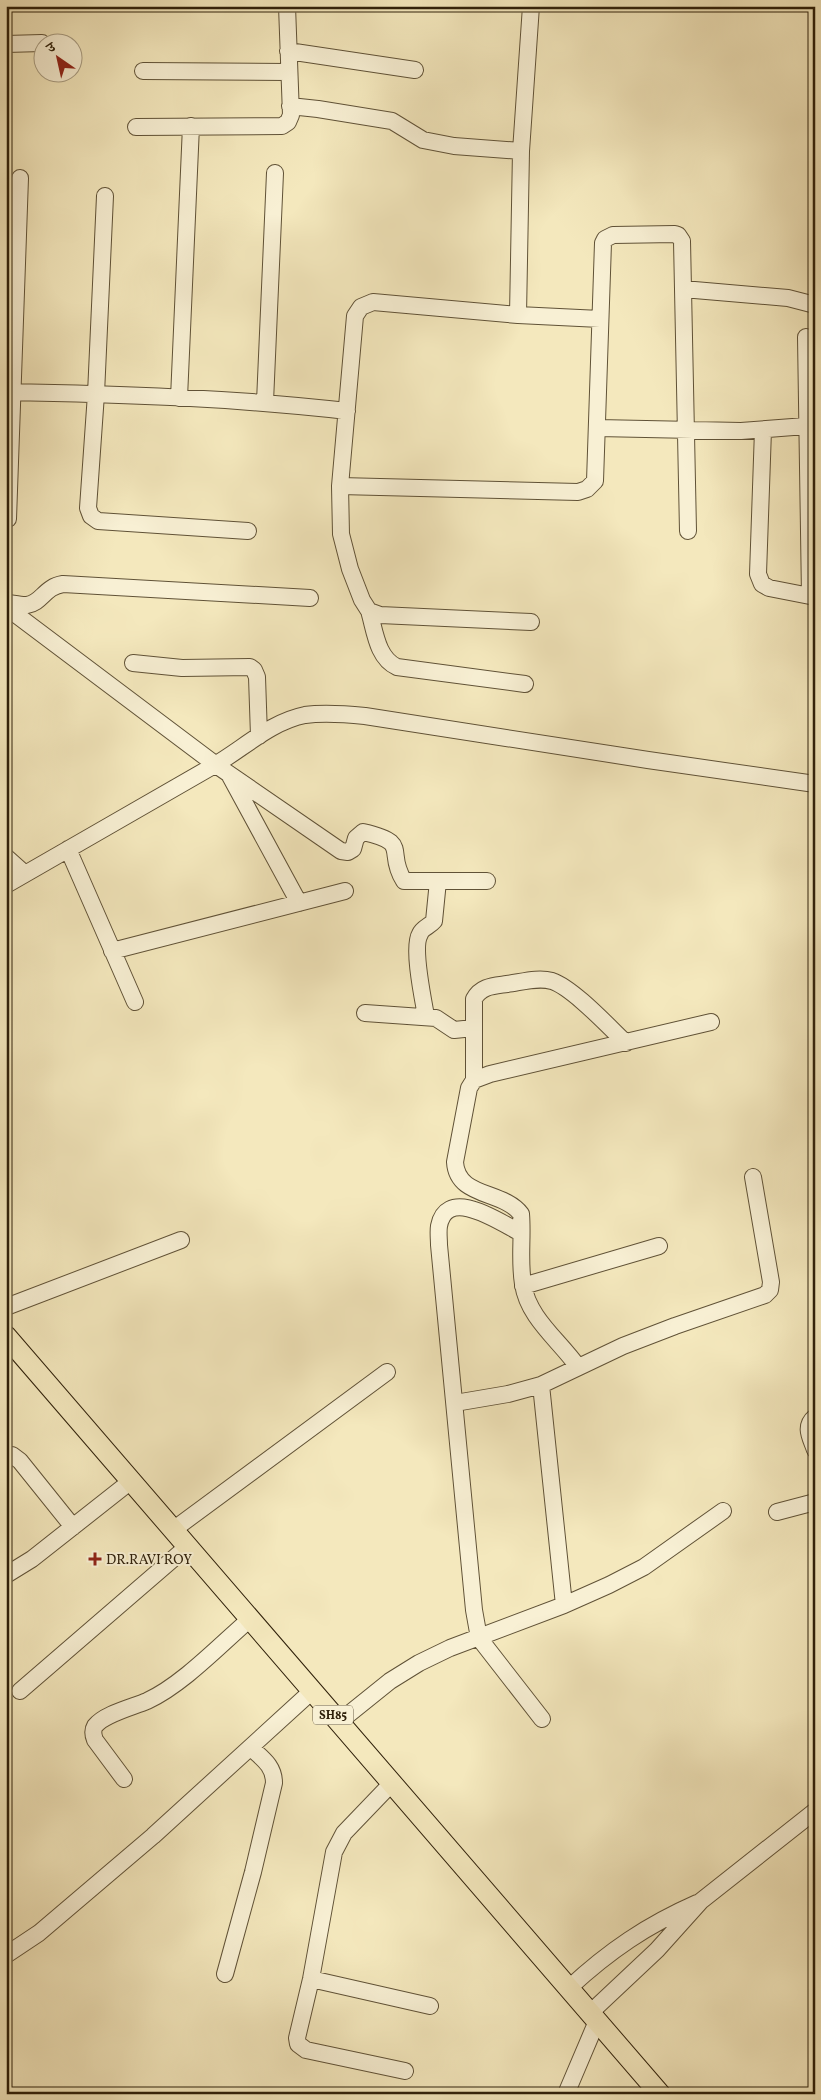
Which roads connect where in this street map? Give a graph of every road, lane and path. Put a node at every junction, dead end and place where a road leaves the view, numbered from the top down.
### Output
1 (287, 6) edge
2 (531, 6) edge
3 (32, 43) edge
4 (6, 44) edge
5 (288, 51) junction
6 (415, 70) dead end
7 (143, 71) dead end
8 (288, 72) junction
9 (290, 106) junction
10 (191, 126) junction
11 (136, 127) dead end
12 (521, 151) junction
13 (275, 173) dead end
14 (20, 178) dead end
15 (105, 196) dead end
16 (683, 289) junction
17 (815, 305) edge
18 (518, 315) junction
19 (600, 319) junction
20 (806, 337) dead end
21 (10, 392) edge
22 (96, 394) junction
23 (179, 398) junction
24 (265, 402) junction
25 (347, 411) junction
26 (806, 426) junction
27 (598, 428) junction
28 (685, 430) junction
29 (763, 430) junction
30 (340, 486) junction
31 (8, 519) dead end
32 (248, 531) dead end
33 (688, 531) dead end
34 (812, 596) edge
35 (310, 598) dead end
36 (6, 603) edge
37 (6, 607) edge
38 (369, 611) junction
39 (531, 622) dead end
40 (133, 663) dead end
41 (525, 684) dead end
42 (259, 736) junction
43 (222, 770) junction
44 (815, 784) edge
45 (68, 849) junction
46 (6, 856) edge
47 (25, 874) junction
48 (438, 881) junction
49 (486, 881) dead end
50 (6, 885) edge
51 (345, 891) dead end
52 (298, 903) junction
53 (112, 951) junction
54 (135, 1002) dead end
55 (365, 1013) dead end
56 (426, 1016) junction
57 (711, 1022) dead end
58 (474, 1028) junction
59 (626, 1043) junction
60 (474, 1080) junction
61 (753, 1177) dead end
62 (521, 1233) junction
63 (181, 1240) dead end
64 (659, 1246) dead end
65 (523, 1286) junction
66 (6, 1307) edge
67 (6, 1336) edge
68 (578, 1367) junction
69 (387, 1372) dead end
70 (541, 1385) junction
71 (455, 1403) junction
72 (815, 1418) edge
73 (815, 1450) edge
74 (6, 1455) edge
75 (131, 1480) junction
76 (815, 1502) edge
77 (723, 1511) dead end
78 (777, 1512) dead end
79 (73, 1527) junction
80 (173, 1530) junction
81 (188, 1546) junction
82 (6, 1574) edge
83 (564, 1605) junction
84 (250, 1619) junction
85 (480, 1638) junction
86 (312, 1690) junction
87 (20, 1691) dead end
88 (542, 1719) dead end
89 (339, 1722) junction
90 (251, 1748) junction
91 (124, 1780) dead end
92 (392, 1783) junction
93 (815, 1811) edge
94 (701, 1901) junction
95 (6, 1955) edge
96 (225, 1974) dead end
97 (311, 1979) junction
98 (569, 1988) junction
99 (430, 2006) dead end
100 (594, 2017) junction
101 (405, 2071) dead end
102 (566, 2094) edge
103 (660, 2094) edge

1 - 5 street
2 - 12 street
3 - 4 street
5 - 6 street
5 - 8 street
7 - 8 street
8 - 9 street
9 - 10 street
9 - 12 street
10 - 11 street
10 - 23 street
12 - 18 street
13 - 24 street
14 - 21 street
15 - 22 street
16 - 17 street
16 - 19 street
16 - 28 street
18 - 19 street
18 - 25 street
19 - 27 street
20 - 26 street
21 - 22 street
21 - 31 street
22 - 23 street
22 - 32 street
23 - 24 street
24 - 25 street
25 - 30 street
26 - 29 street
26 - 34 street
27 - 28 street
27 - 30 street
28 - 29 street
28 - 33 street
29 - 34 street
30 - 38 street
35 - 36 street
37 - 43 street
38 - 39 street
38 - 41 street
40 - 42 street
42 - 43 street
42 - 44 street
43 - 45 street
43 - 48 street
43 - 52 street
45 - 47 street
45 - 53 street
46 - 47 street
47 - 50 street
48 - 49 street
48 - 56 street
51 - 52 street
52 - 53 street
53 - 54 street
55 - 56 street
56 - 58 street
57 - 59 street
58 - 59 street
58 - 60 street
59 - 60 street
60 - 62 street
61 - 68 street
62 - 65 street
62 - 71 street
63 - 66 street
64 - 65 street
65 - 68 street
67 - 75 main road, SH85
68 - 70 street
69 - 80 street
70 - 71 street
70 - 83 street
71 - 85 street
72 - 73 street
74 - 79 street
75 - 79 street
75 - 80 main road, SH85
76 - 78 street
77 - 83 street
79 - 82 street
80 - 81 main road, SH85
81 - 84 main road, SH85
81 - 87 street
83 - 85 street
84 - 86 main road, SH85
84 - 91 street
85 - 88 street
85 - 89 street
86 - 89 main road, SH85
86 - 90 street
89 - 92 main road, SH85
90 - 95 street
90 - 96 street
92 - 97 street
92 - 98 main road, SH85
93 - 94 street
94 - 98 street
94 - 100 street
97 - 99 street
97 - 101 street
98 - 100 main road, SH85
100 - 102 street
100 - 103 main road, SH85

